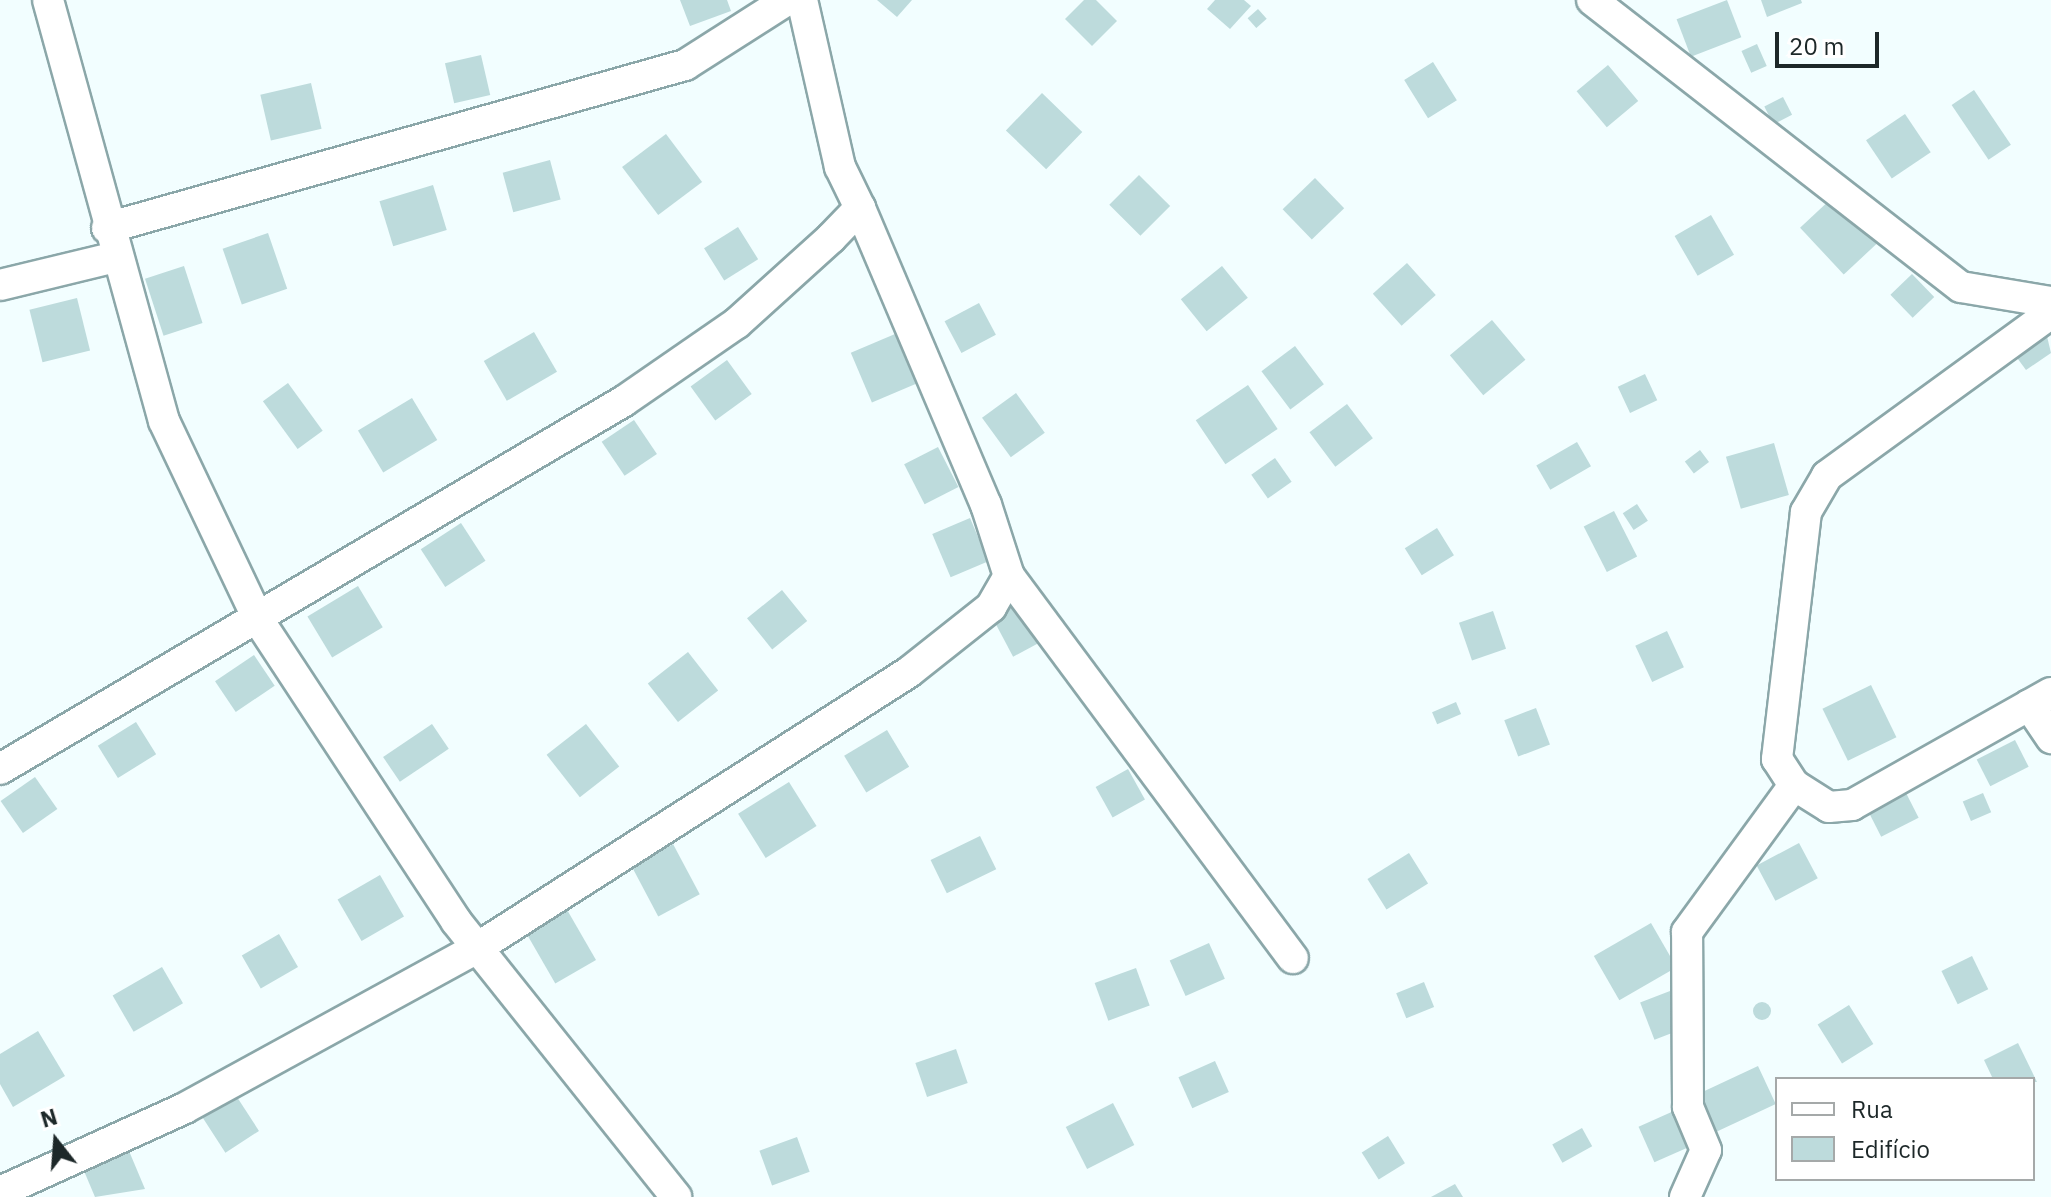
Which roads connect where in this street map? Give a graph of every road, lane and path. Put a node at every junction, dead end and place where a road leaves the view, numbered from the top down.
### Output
1 (48, 0) edge
2 (787, 0) edge
3 (802, 0) edge
4 (1592, 0) edge
5 (860, 208) junction
6 (112, 242) junction
7 (0, 285) edge
8 (2051, 302) edge
9 (2051, 313) edge
10 (1009, 576) junction
11 (259, 621) junction
12 (2040, 699) edge
13 (2051, 738) edge
14 (0, 769) edge
15 (1794, 785) junction
16 (477, 948) junction
17 (1293, 958) dead end
18 (0, 1192) edge
19 (676, 1197) edge
20 (1685, 1197) edge

1 - 6 street
2 - 6 street
3 - 5 street
4 - 8 street
5 - 10 street
5 - 11 street
6 - 7 street
6 - 11 street
9 - 15 street
10 - 16 street
10 - 17 street
11 - 14 street
11 - 16 street
12 - 13 street
12 - 15 street
15 - 20 street
16 - 18 street
16 - 19 street

